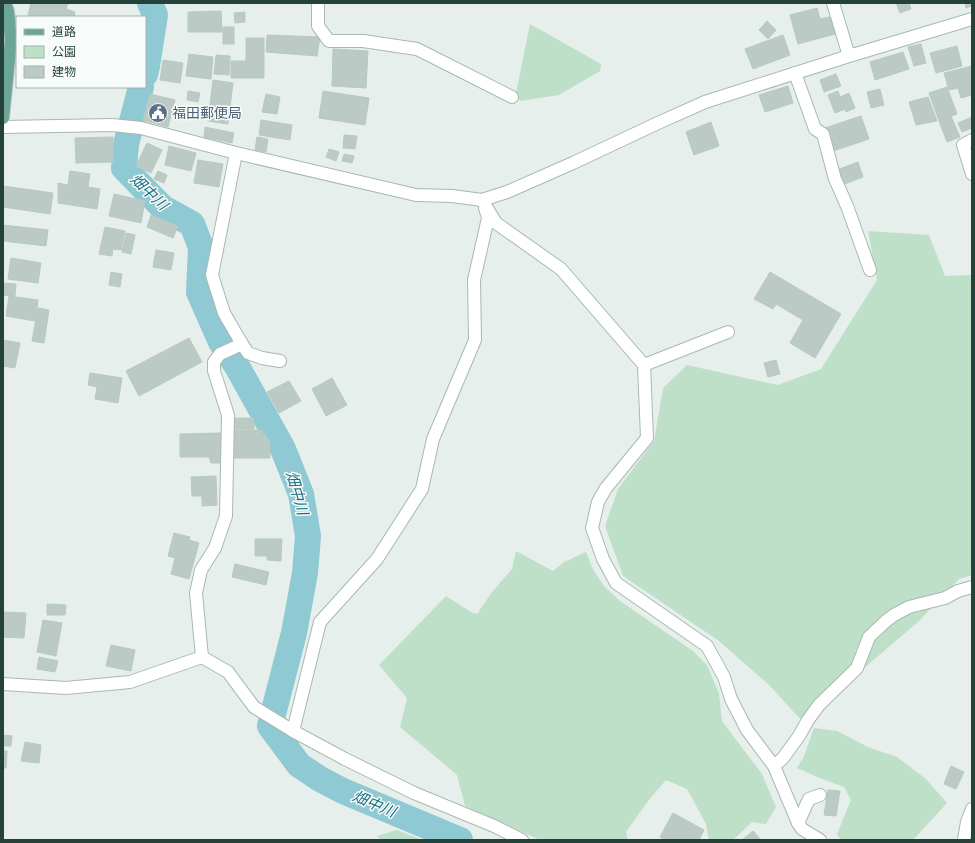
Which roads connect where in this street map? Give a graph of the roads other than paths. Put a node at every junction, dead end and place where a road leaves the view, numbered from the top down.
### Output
1 (6, 3) edge
2 (318, 3) edge
3 (834, 3) edge
4 (972, 19) edge
5 (14, 41) edge
6 (849, 56) junction
7 (795, 73) junction
8 (512, 97) dead end
9 (3, 118) edge
10 (3, 127) edge
11 (972, 140) edge
12 (236, 153) junction
13 (972, 174) edge
14 (482, 200) junction
15 (870, 270) dead end
16 (728, 332) dead end
17 (240, 345) junction
18 (280, 361) dead end
19 (644, 365) junction
20 (972, 587) edge
21 (202, 657) junction
22 (3, 684) edge
23 (290, 729) junction
24 (774, 766) junction
25 (820, 795) dead end
26 (972, 809) edge
27 (800, 831) edge
28 (522, 840) edge
29 (820, 840) edge
30 (964, 840) edge

1 - 5 main road
2 - 8 street
3 - 6 street
4 - 6 street
5 - 9 main road
6 - 7 street
7 - 14 street
7 - 15 street
10 - 12 street
11 - 13 street
12 - 14 street
12 - 17 street
14 - 19 street
14 - 23 street
16 - 19 street
17 - 18 street
17 - 21 street
19 - 24 street
20 - 24 street
21 - 22 street
21 - 23 street
23 - 28 street
24 - 27 street
25 - 27 street
26 - 30 street
27 - 29 street

